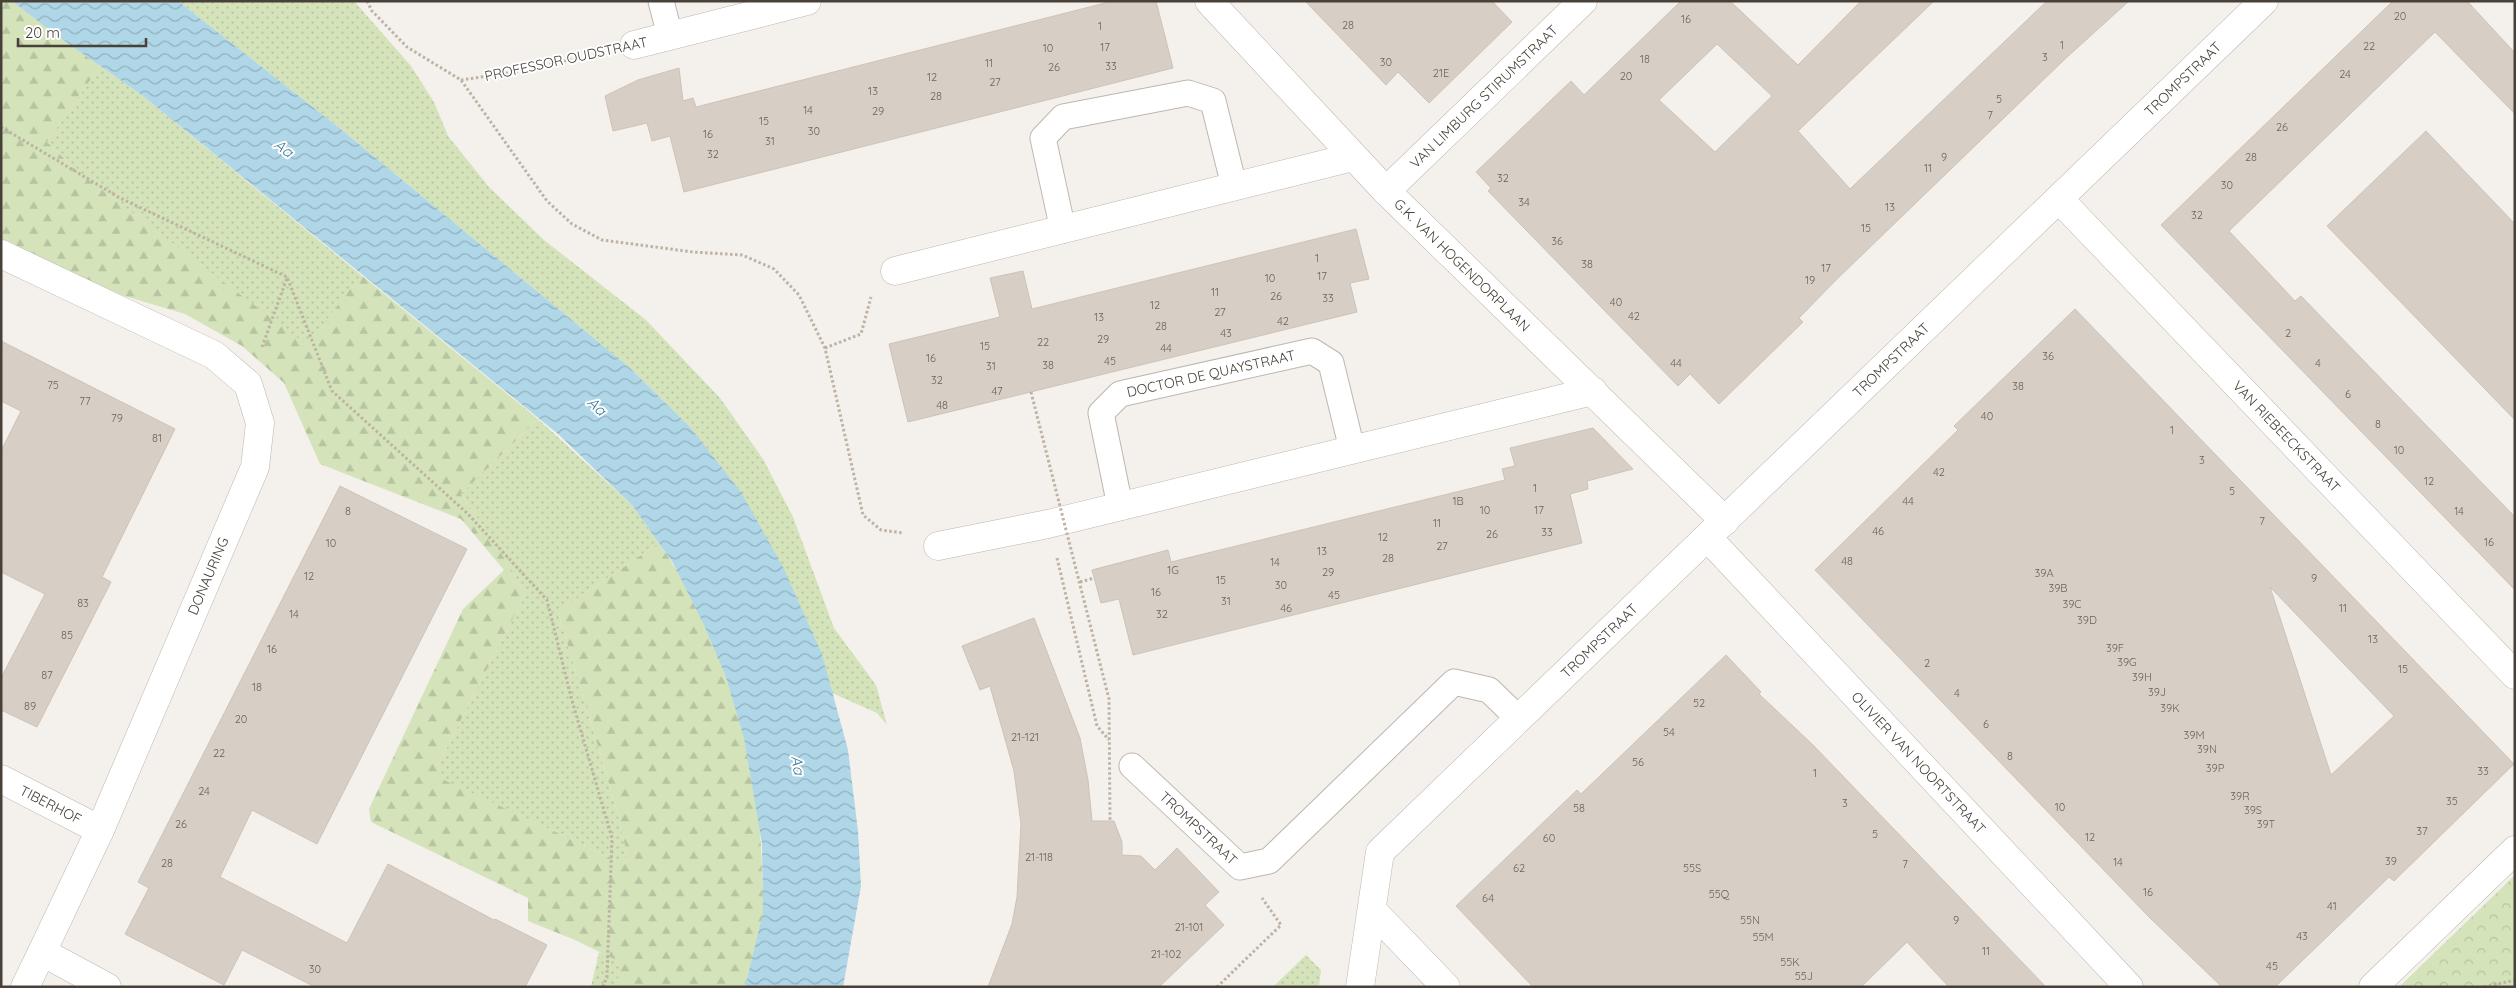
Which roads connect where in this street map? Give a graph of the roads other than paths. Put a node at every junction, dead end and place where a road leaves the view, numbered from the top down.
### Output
1 (661, 1) edge
2 (807, 1) edge
3 (1209, 1) edge
4 (1583, 1) edge
5 (2264, 1) edge
6 (670, 36) junction
7 (634, 45) road end
8 (1353, 156) junction
9 (1234, 186) junction
10 (1386, 191) junction
11 (2059, 199) junction
12 (1063, 230) junction
13 (1, 254) edge
14 (895, 271) road end
15 (1593, 391) junction
16 (1352, 449) junction
17 (1120, 506) junction
18 (1716, 529) junction
19 (938, 546) road end
20 (2515, 675) edge
21 (1519, 719) junction
22 (1132, 766) road end
23 (1, 779) edge
24 (100, 830) junction
25 (2515, 850) edge
26 (1372, 910) junction
27 (42, 952) junction
28 (25, 987) edge
29 (107, 987) edge
30 (1360, 987) edge
31 (1446, 987) edge
32 (2129, 987) edge
33 (2373, 987) edge

1 - 6 lane
2 - 6 street, PROFESSOR OUDSTRAAT
3 - 8 street, G.K. VAN HOGENDORPLAAN
4 - 10 street, VAN LIMBURG STIRUMSTRAAT
5 - 11 street, TROMPSTRAAT
6 - 7 street, PROFESSOR OUDSTRAAT
8 - 9 street
8 - 10 street, G.K. VAN HOGENDORPLAAN
9 - 12 street
9 - 12 lane
10 - 15 street, G.K. VAN HOGENDORPLAAN
11 - 18 street, TROMPSTRAAT
11 - 20 street, VAN RIEBEECKSTRAAT
12 - 14 street
13 - 24 street, DONAURING
15 - 16 street
15 - 18 street, G.K. VAN HOGENDORPLAAN
16 - 17 street
16 - 17 lane, DOCTOR DE QUAYSTRAAT
17 - 19 street
18 - 21 street, TROMPSTRAAT
18 - 32 street, OLIVIER VAN NOORTSTRAAT
21 - 22 lane, TROMPSTRAAT
21 - 26 street, TROMPSTRAAT
23 - 24 street, TIBERHOF
24 - 27 street, DONAURING
25 - 33 street
26 - 30 street, TROMPSTRAAT
26 - 31 street
27 - 28 street, DONAURING
27 - 29 street

